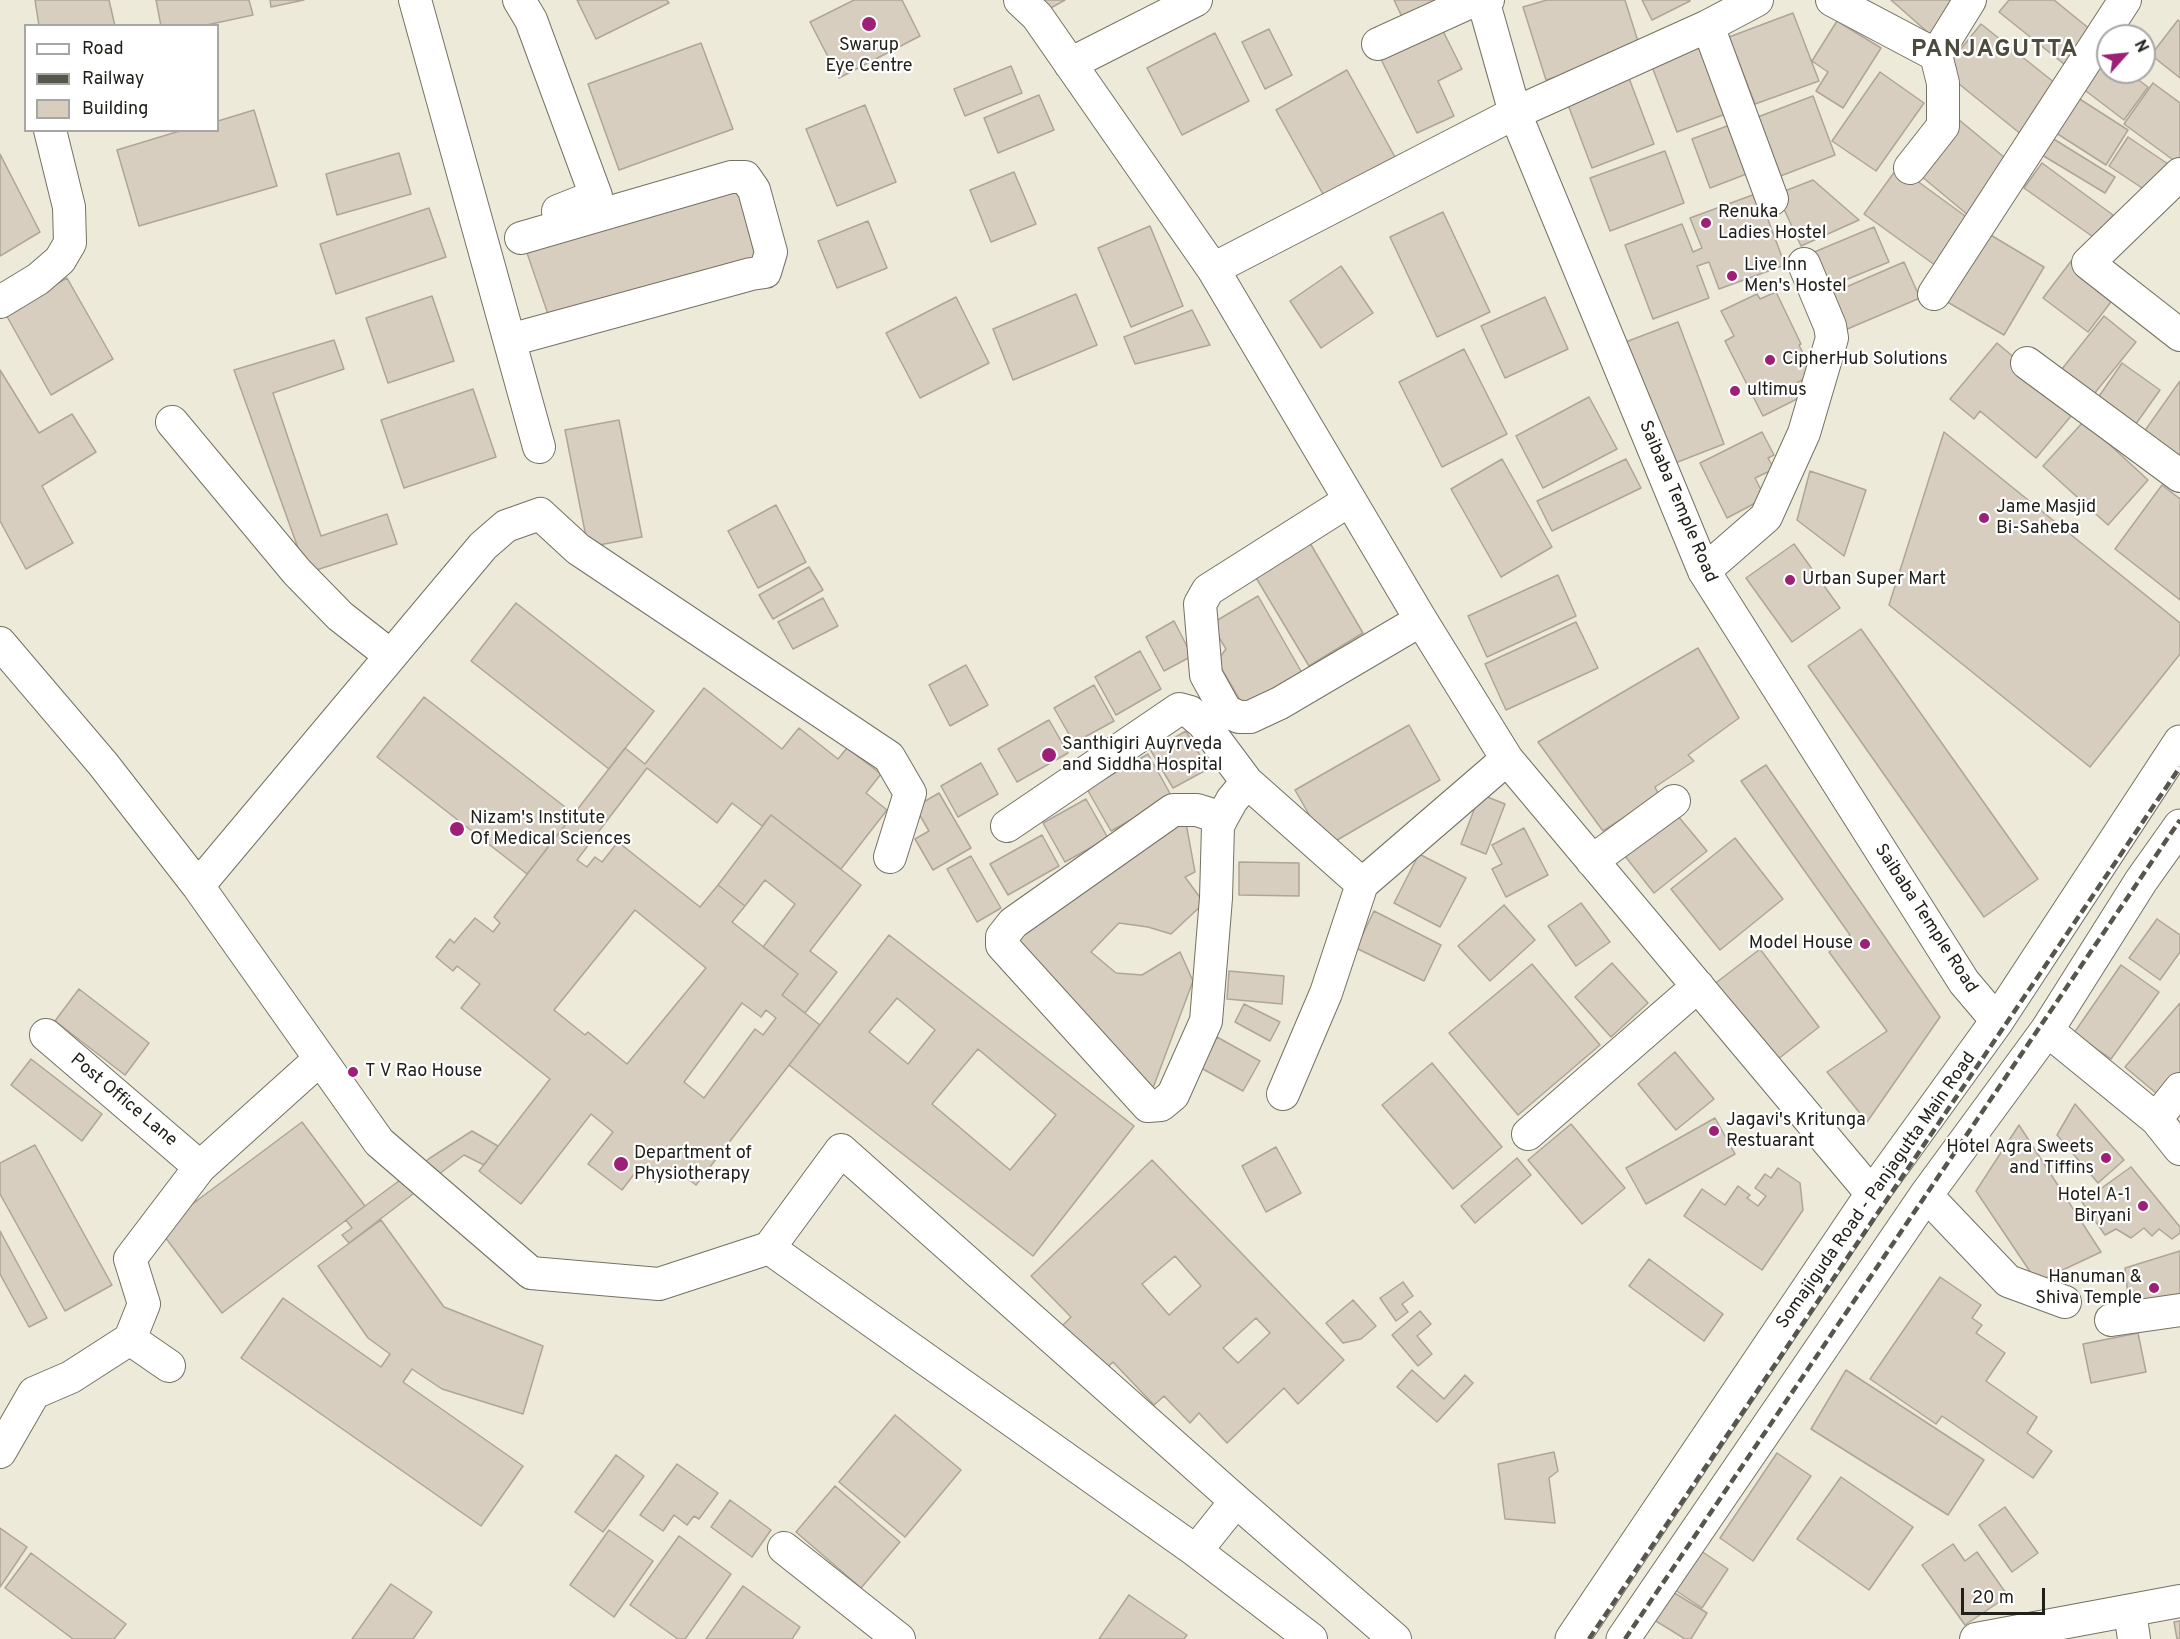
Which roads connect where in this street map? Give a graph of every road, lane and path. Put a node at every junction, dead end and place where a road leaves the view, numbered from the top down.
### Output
1 (415, 0) edge
2 (519, 0) edge
3 (1020, 0) edge
4 (1196, 0) edge
5 (1757, 0) edge
6 (1832, 0) edge
7 (1970, 0) edge
8 (2125, 0) edge
9 (1485, 1) edge
10 (1708, 26) junction
11 (1378, 44) dead end
12 (1936, 55) junction
13 (1070, 64) junction
14 (1515, 114) junction
15 (50, 132) edge
16 (1910, 168) dead end
17 (2180, 174) edge
18 (1772, 199) dead end
19 (520, 238) dead end
20 (482, 242) junction
21 (1804, 264) dead end
22 (1213, 269) junction
23 (1934, 294) dead end
24 (0, 302) edge
25 (2180, 335) edge
26 (510, 340) junction
27 (2027, 363) dead end
28 (172, 422) dead end
29 (539, 447) dead end
30 (2180, 476) edge
31 (1350, 500) junction
32 (1704, 571) junction
33 (1421, 620) junction
34 (0, 643) edge
35 (391, 656) junction
36 (2180, 742) edge
37 (1507, 759) junction
38 (1247, 782) junction
39 (1674, 801) dead end
40 (1222, 818) junction
41 (1007, 826) dead end
42 (2180, 826) edge
43 (890, 857) dead end
44 (1592, 861) junction
45 (1362, 884) junction
46 (198, 886) junction
47 (1698, 986) junction
48 (1997, 1021) junction
49 (2047, 1030) junction
50 (46, 1035) dead end
51 (320, 1059) junction
52 (2180, 1089) edge
53 (1283, 1094) dead end
54 (2156, 1119) junction
55 (1528, 1134) dead end
56 (2180, 1149) edge
57 (200, 1167) junction
58 (1872, 1194) junction
59 (1926, 1195) junction
60 (769, 1248) junction
61 (2065, 1302) dead end
62 (2180, 1310) edge
63 (2111, 1320) dead end
64 (130, 1339) junction
65 (169, 1366) dead end
66 (0, 1452) edge
67 (1236, 1501) junction
68 (784, 1548) dead end
69 (1196, 1551) junction
70 (2180, 1601) edge
71 (2132, 1625) edge
72 (899, 1639) edge
73 (1311, 1639) edge
74 (1395, 1639) edge
75 (1572, 1639) edge
76 (1623, 1639) edge
77 (1976, 1639) edge

1 - 20 street
2 - 20 street
3 - 13 street
4 - 13 street
5 - 10 street
6 - 12 street
7 - 12 street
8 - 23 street
9 - 11 street
9 - 14 street, Saibaba Temple Road
10 - 14 street
10 - 18 street
12 - 16 street
13 - 22 street
14 - 22 street
14 - 32 street, Saibaba Temple Road
15 - 24 street
17 - 25 street
19 - 26 street
20 - 26 street
21 - 32 street
22 - 31 street
26 - 29 street
27 - 30 street
28 - 35 street
31 - 33 street
31 - 33 street
32 - 48 street, Saibaba Temple Road
33 - 37 street
34 - 46 street
35 - 43 street
35 - 46 street
36 - 48 highway, Somajiguda Road - Panjagutta Main Road
37 - 44 street
37 - 45 street
38 - 40 street
38 - 41 street
38 - 45 street
39 - 44 street
40 - 40 street
42 - 49 highway
44 - 47 street
45 - 53 street
46 - 51 street
47 - 55 street
47 - 58 street
48 - 58 highway, Somajiguda Road - Panjagutta Main Road
49 - 54 street
49 - 59 highway
50 - 57 street, Post Office Lane
51 - 57 street
51 - 60 street
52 - 54 street
54 - 56 street
57 - 64 street
58 - 75 highway, Somajiguda Road - Panjagutta Main Road
59 - 61 street
59 - 76 highway
60 - 67 street
60 - 69 street
62 - 63 street
64 - 65 street
64 - 66 street
67 - 69 street
67 - 74 street
68 - 72 street
69 - 73 street
70 - 71 street
71 - 77 street

